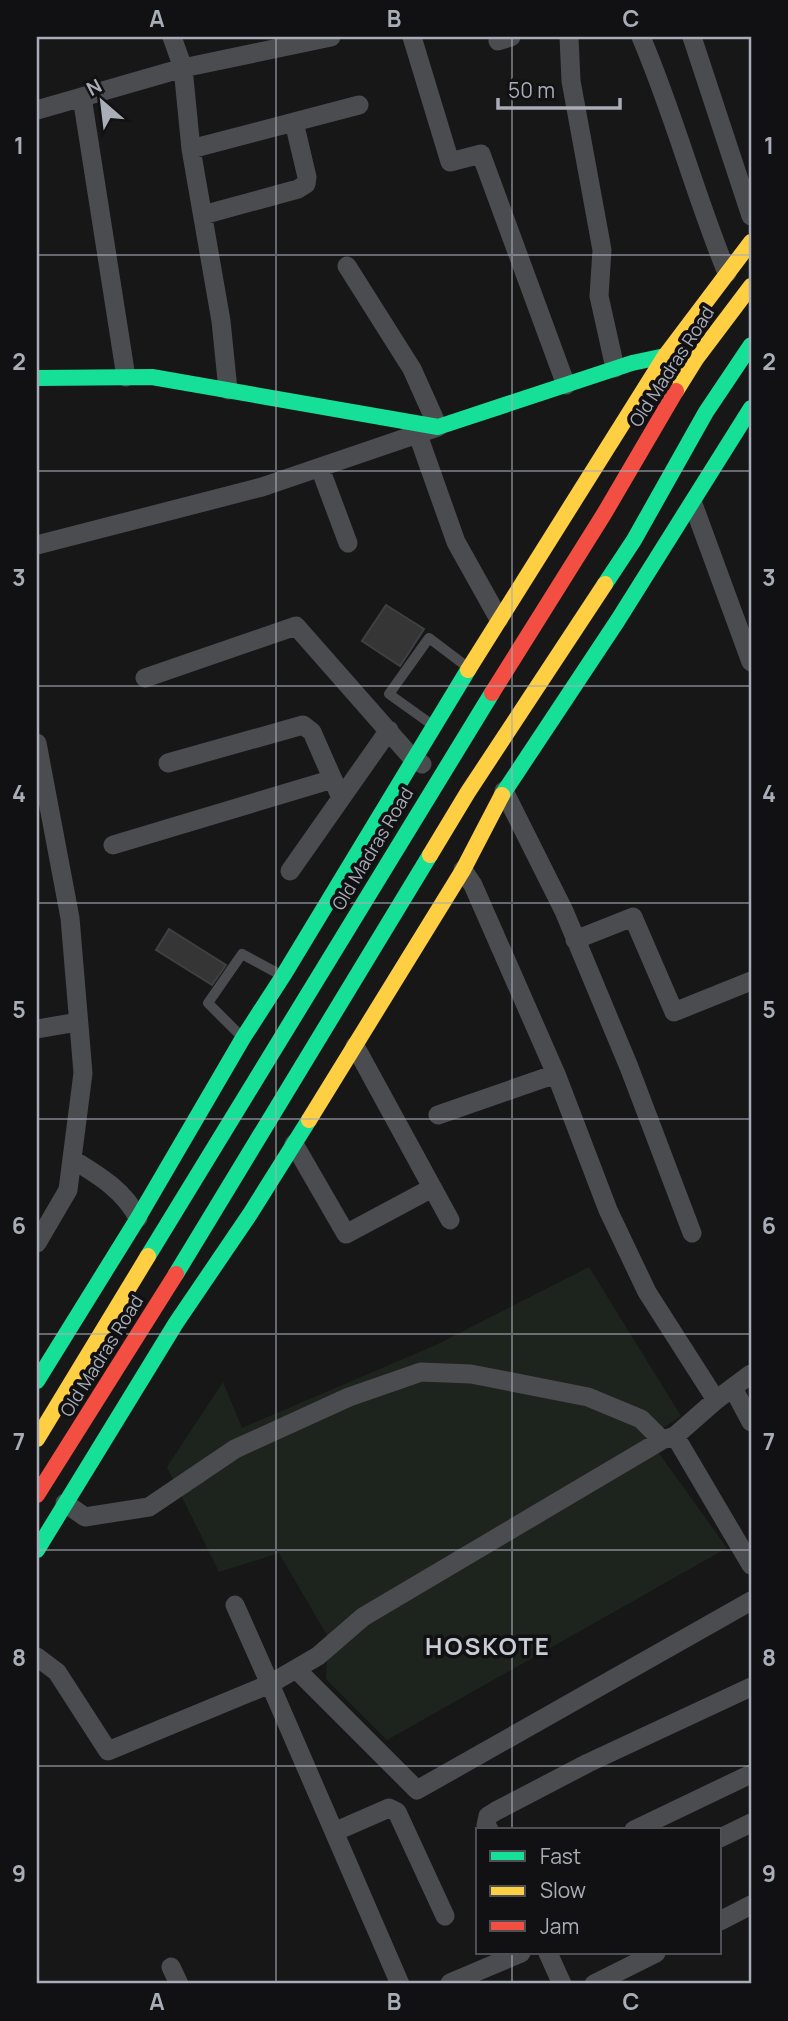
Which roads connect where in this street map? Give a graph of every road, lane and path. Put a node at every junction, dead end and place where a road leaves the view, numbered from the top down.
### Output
1 (172, 37) edge
2 (331, 37) edge
3 (412, 37) edge
4 (569, 37) edge
5 (641, 37) edge
6 (692, 37) edge
7 (183, 68) junction
8 (82, 97) junction
9 (359, 105) dead end
10 (37, 110) edge
11 (294, 122) junction
12 (191, 149) junction
13 (203, 215) junction
14 (751, 216) edge
15 (751, 242) edge
16 (346, 266) dead end
17 (727, 273) junction
18 (751, 286) edge
19 (751, 345) edge
20 (665, 355) junction
21 (696, 359) junction
22 (615, 369) junction
23 (126, 377) junction
24 (37, 378) edge
25 (566, 385) junction
26 (228, 390) junction
27 (751, 408) edge
28 (438, 427) junction
29 (418, 435) junction
30 (320, 468) junction
31 (692, 504) junction
32 (348, 543) dead end
33 (37, 545) edge
34 (499, 619) junction
35 (751, 662) edge
36 (470, 668) junction
37 (145, 678) dead end
38 (434, 727) junction
39 (389, 730) junction
40 (37, 743) edge
41 (413, 759) junction
42 (167, 763) dead end
43 (440, 776) junction
44 (332, 779) junction
45 (504, 791) junction
46 (341, 798) junction
47 (43, 813) edge
48 (113, 845) dead end
49 (463, 870) junction
50 (290, 871) dead end
51 (575, 940) junction
52 (283, 976) junction
53 (751, 981) edge
54 (78, 1022) junction
55 (37, 1029) edge
56 (243, 1038) junction
57 (355, 1046) junction
58 (556, 1074) junction
59 (438, 1115) dead end
60 (294, 1144) junction
61 (72, 1159) junction
62 (432, 1188) junction
63 (138, 1218) junction
64 (450, 1220) dead end
65 (692, 1233) dead end
66 (37, 1243) edge
67 (154, 1310) junction
68 (176, 1323) junction
69 (751, 1374) edge
70 (37, 1381) edge
71 (733, 1388) junction
72 (716, 1400) junction
73 (751, 1422) edge
74 (669, 1438) junction
75 (37, 1439) edge
76 (39, 1491) edge
77 (65, 1503) junction
78 (37, 1550) edge
79 (751, 1564) edge
80 (751, 1601) edge
81 (235, 1605) dead end
82 (37, 1657) edge
83 (296, 1669) junction
84 (270, 1684) junction
85 (751, 1686) edge
86 (751, 1774) edge
87 (751, 1823) edge
88 (488, 1828) edge
89 (638, 1828) edge
90 (334, 1832) junction
91 (722, 1837) edge
92 (751, 1905) edge
93 (445, 1916) dead end
94 (722, 1920) edge
95 (520, 1954) edge
96 (548, 1954) edge
97 (654, 1954) edge
98 (450, 1983) edge
99 (400, 1984) edge
100 (562, 1984) edge
101 (594, 1984) edge

1 - 7 street
2 - 7 street
3 - 25 street
4 - 22 street
5 - 17 street
6 - 14 street
7 - 8 street
7 - 12 street
8 - 10 street
8 - 23 street
9 - 11 street
11 - 12 street
11 - 13 street
12 - 13 street
13 - 26 street
15 - 17 main road
16 - 28 street
17 - 20 main road
18 - 21 main road, Old Madras Road
19 - 67 main road, Old Madras Road
20 - 21 main road
20 - 22 main road
20 - 34 main road
21 - 43 main road, Old Madras Road
22 - 25 main road
23 - 24 main road
23 - 26 main road
25 - 28 main road
26 - 28 main road
27 - 31 main road
28 - 29 street
29 - 30 street
29 - 34 street
30 - 32 street
30 - 33 street
31 - 35 street
31 - 45 main road
34 - 36 main road
36 - 38 main road
36 - 38 lane
37 - 39 street
38 - 41 main road
39 - 41 street
39 - 46 street
40 - 47 street
41 - 43 street
41 - 52 main road
42 - 44 street
43 - 75 main road, Old Madras Road
44 - 46 street
44 - 48 street
45 - 49 main road
45 - 51 street
46 - 50 street
47 - 54 street
49 - 57 main road
49 - 58 street
51 - 53 street
51 - 65 street
52 - 56 main road
52 - 56 lane
54 - 55 street
54 - 61 street
56 - 63 main road
57 - 60 main road
57 - 62 street
58 - 59 street
58 - 72 street
60 - 62 street
60 - 68 main road
61 - 63 street
61 - 66 street
62 - 64 street
63 - 70 main road
67 - 68 main road
67 - 76 main road, Old Madras Road
68 - 77 main road
69 - 71 street
71 - 72 street
71 - 73 street
72 - 74 street
74 - 77 street
74 - 79 street
74 - 83 street
77 - 78 main road
80 - 83 street
81 - 84 street
82 - 84 street
83 - 84 street
84 - 90 street
85 - 88 street
86 - 89 street
87 - 91 street
90 - 93 street
90 - 99 street
92 - 94 street
95 - 98 street
96 - 100 street
97 - 101 street

